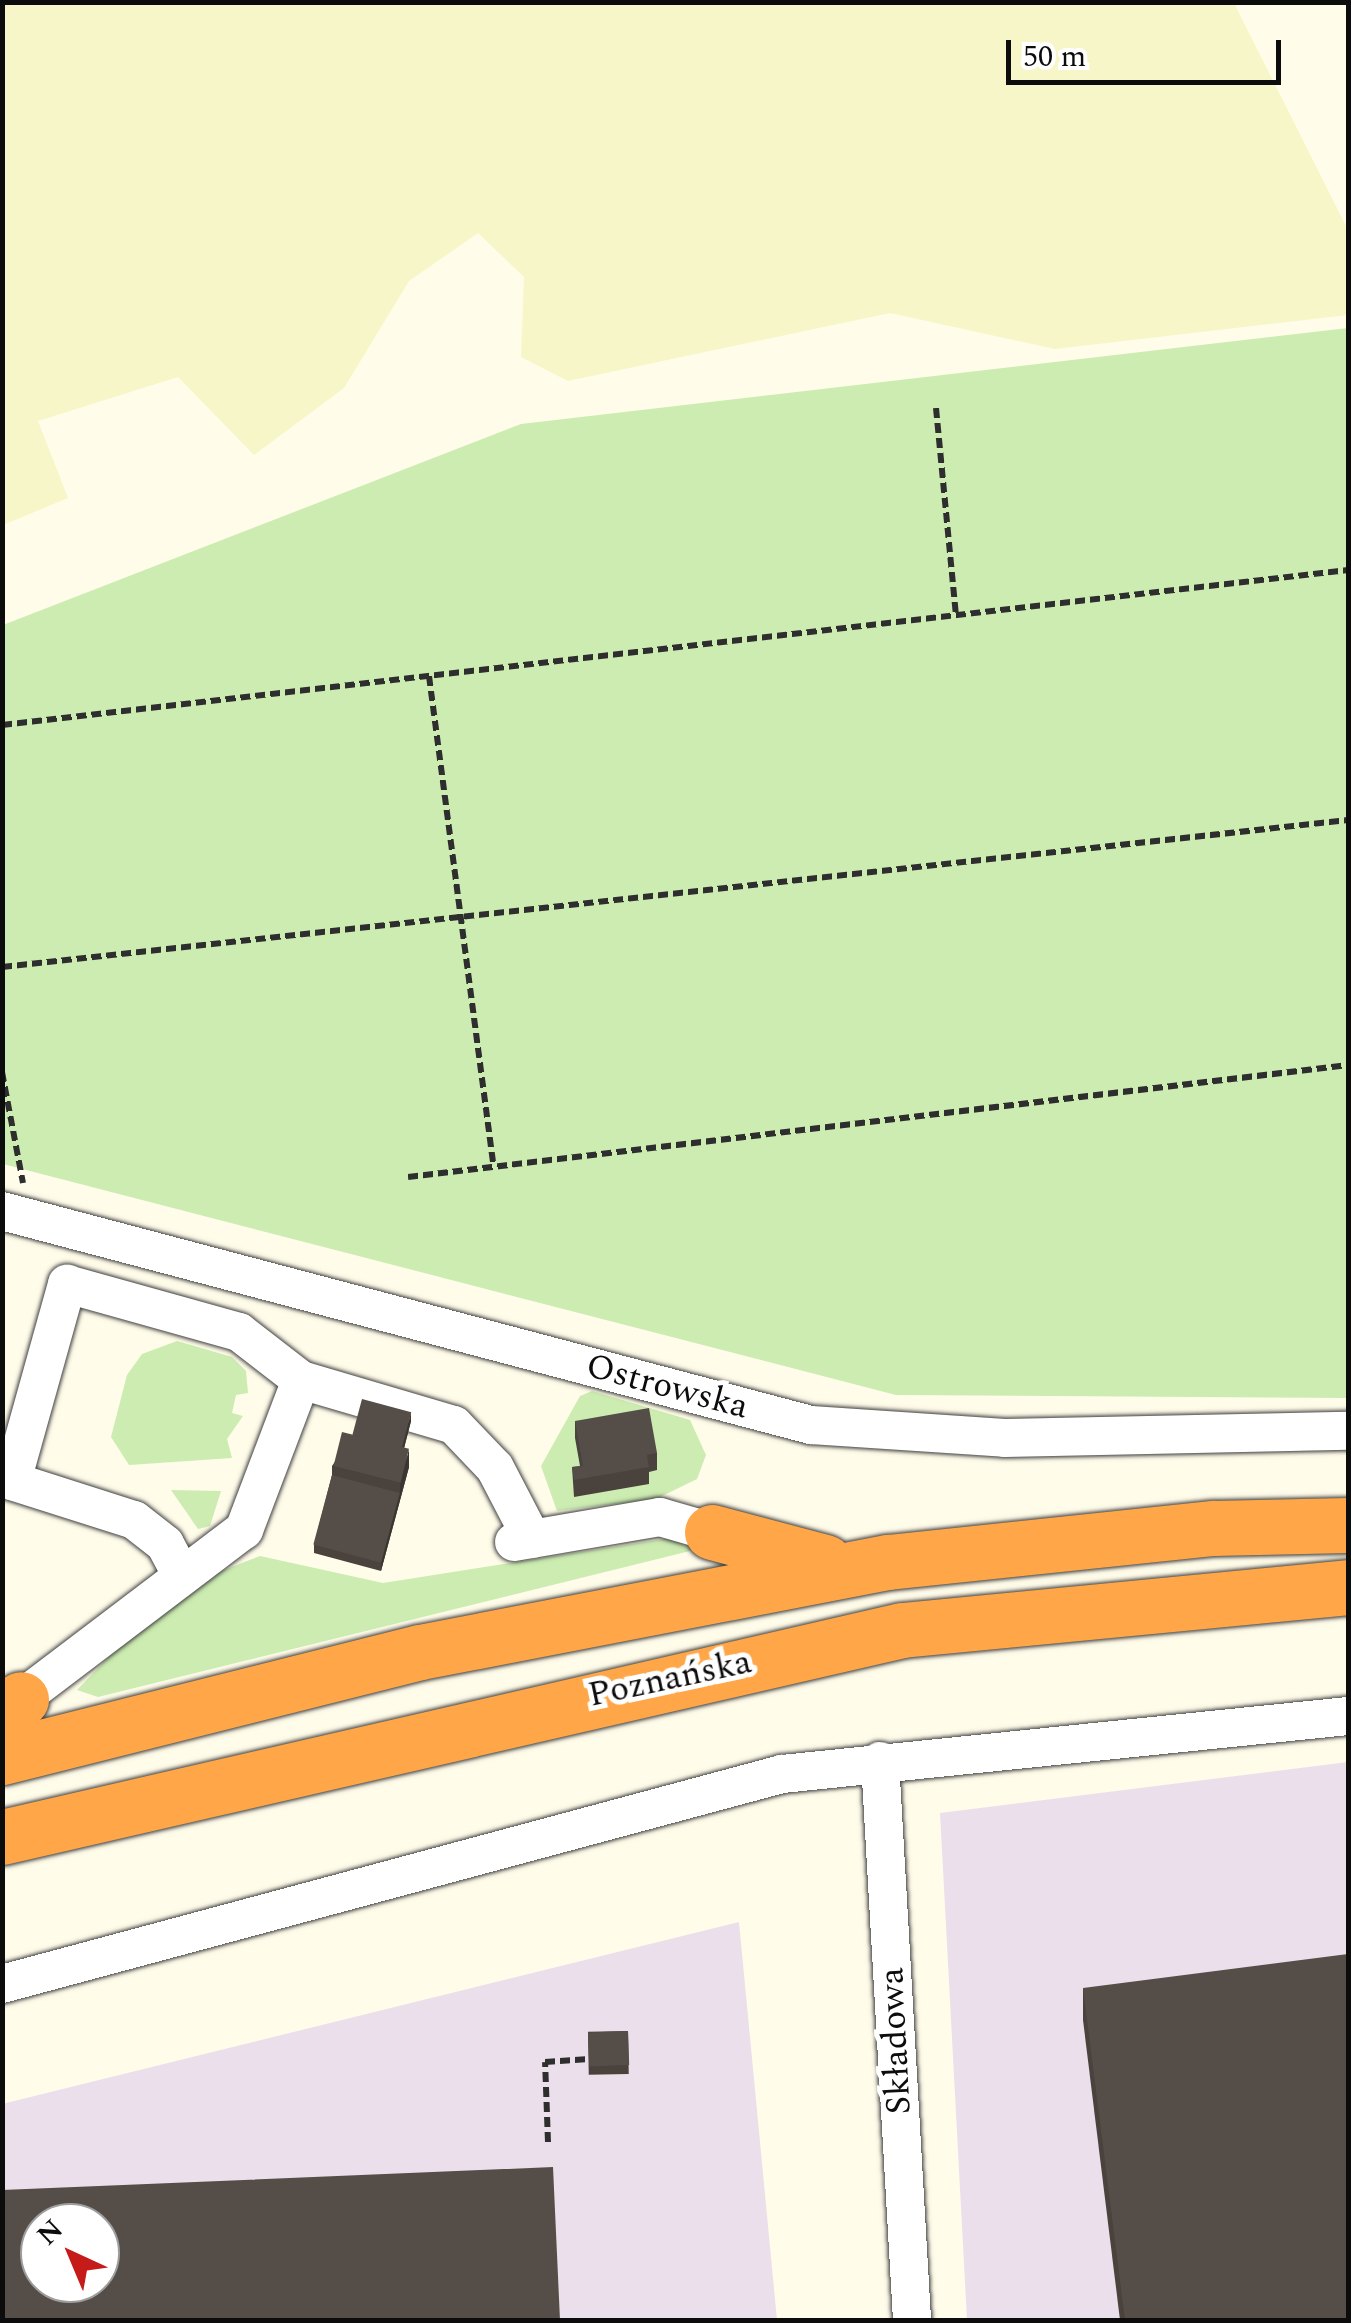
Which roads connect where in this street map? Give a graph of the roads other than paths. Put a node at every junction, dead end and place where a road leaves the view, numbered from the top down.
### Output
1 (8, 1212) edge
2 (301, 1380) junction
3 (1348, 1432) edge
4 (1348, 1525) edge
5 (712, 1532) joint
6 (888, 1562) junction
7 (182, 1576) junction
8 (1348, 1587) edge
9 (12, 1706) edge
10 (1348, 1716) edge
11 (2, 1757) edge
12 (880, 1761) junction
13 (2, 1837) edge
14 (2, 1984) edge
15 (912, 2320) edge

1 - 3 street, Ostrowska
2 - 5 street
2 - 7 street
2 - 7 street
4 - 6 highway
5 - 6 highway
6 - 11 highway
7 - 9 street
8 - 13 highway, Poznańska
10 - 12 street
12 - 14 street
12 - 15 street, Składowa

